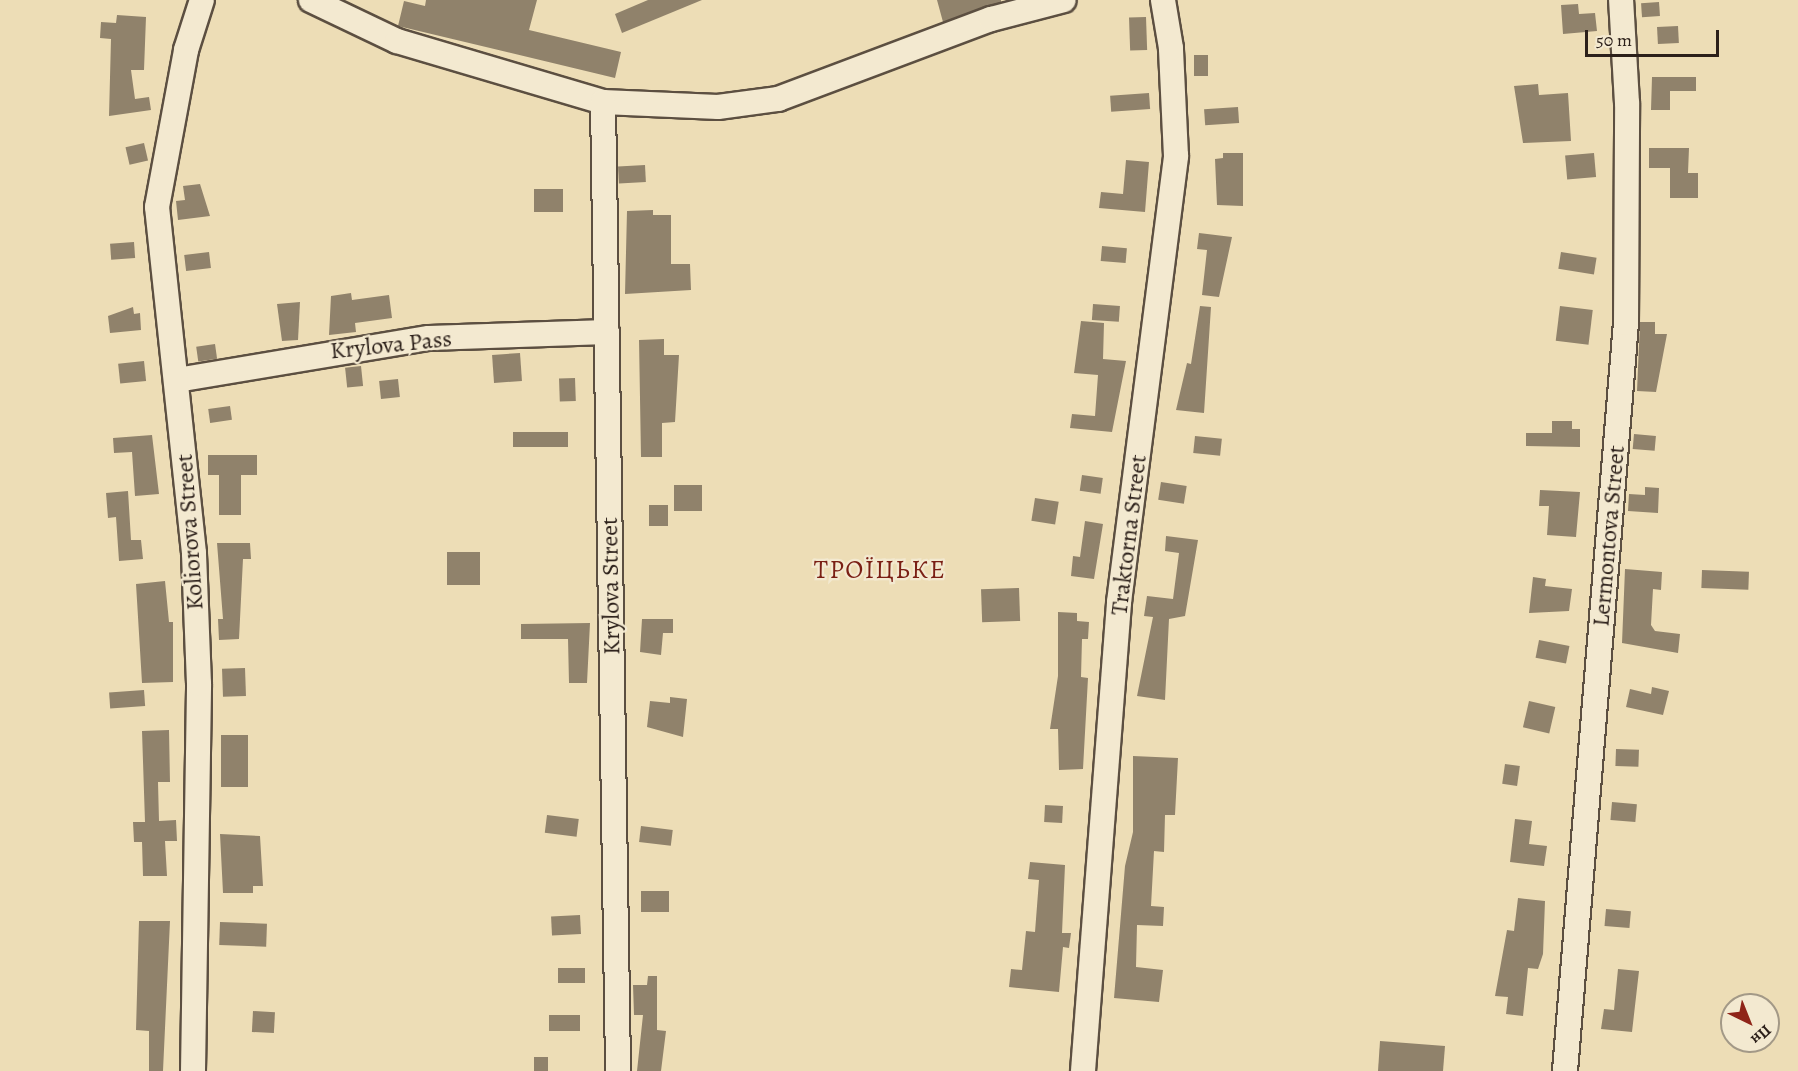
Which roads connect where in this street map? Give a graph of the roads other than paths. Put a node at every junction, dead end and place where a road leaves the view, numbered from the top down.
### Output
1 (202, 0) edge
2 (311, 0) edge
3 (1064, 0) edge
4 (1163, 0) edge
5 (1621, 0) edge
6 (603, 102) junction
7 (607, 332) junction
8 (177, 380) junction
9 (193, 1071) edge
10 (618, 1071) edge
11 (1083, 1071) edge
12 (1565, 1071) edge

1 - 8 street, Koliorova Street
2 - 6 street
3 - 6 street
4 - 11 street, Traktorna Street
5 - 12 street, Lermontova Street
6 - 7 street, Krylova Street
7 - 8 street, Krylova Pass
7 - 10 street, Krylova Street
8 - 9 street, Koliorova Street

